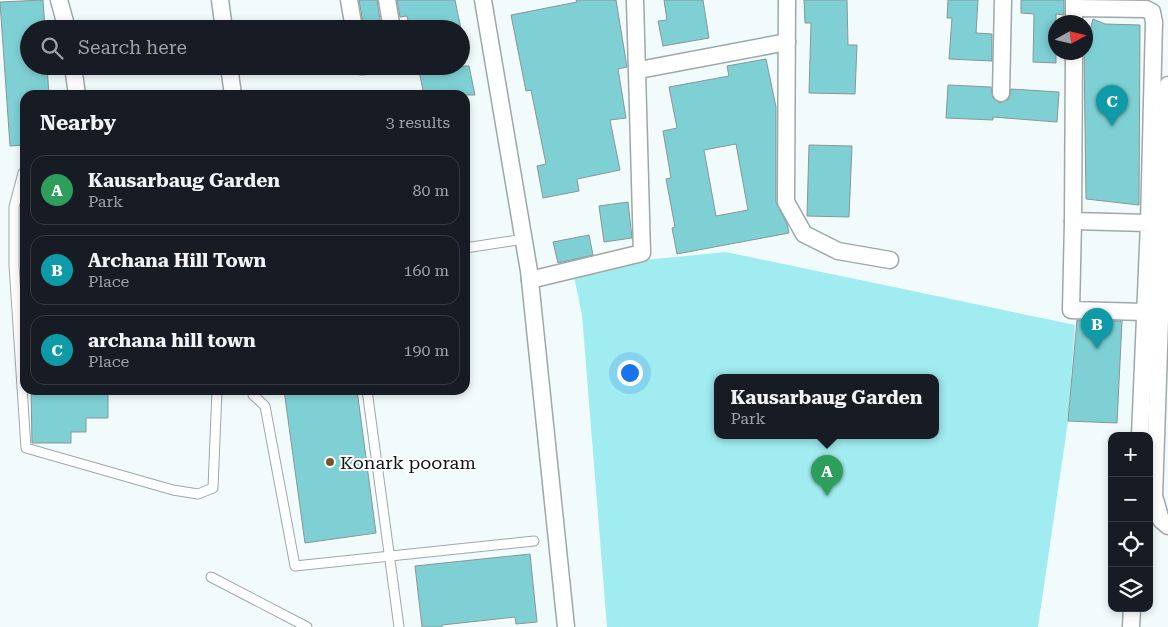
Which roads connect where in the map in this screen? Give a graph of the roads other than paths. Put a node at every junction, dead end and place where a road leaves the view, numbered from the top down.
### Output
1 (60, 0) edge
2 (220, 0) edge
3 (348, 0) edge
4 (386, 0) edge
5 (483, 0) edge
6 (636, 0) edge
7 (787, 0) edge
8 (1003, 0) edge
9 (1074, 10) edge
10 (66, 20) edge
11 (223, 20) edge
12 (352, 20) edge
13 (390, 20) edge
14 (787, 42) junction
15 (1074, 60) edge
16 (639, 70) junction
17 (74, 75) edge
18 (230, 75) edge
19 (1168, 85) edge
20 (76, 90) edge
21 (232, 90) edge
22 (1001, 93) dead end
23 (1168, 100) edge
24 (20, 184) edge
25 (1073, 220) junction
26 (1149, 223) junction
27 (524, 240) junction
28 (470, 247) edge
29 (1165, 248) edge
30 (890, 260) dead end
31 (530, 280) junction
32 (1145, 312) junction
33 (20, 356) edge
34 (23, 395) edge
35 (217, 395) edge
36 (253, 395) edge
37 (368, 395) edge
38 (1163, 404) edge
39 (1140, 432) edge
40 (1168, 526) edge
41 (534, 541) dead end
42 (389, 555) junction
43 (211, 577) dead end
44 (1132, 612) edge
45 (307, 627) edge
46 (399, 627) edge
47 (566, 627) edge
48 (1131, 627) edge

1 - 10 street
2 - 11 street
3 - 12 street
4 - 13 street
5 - 27 street
6 - 16 street
7 - 14 street
8 - 22 street
9 - 26 street
14 - 16 street
14 - 30 street
15 - 25 street
16 - 31 street
17 - 20 street
18 - 21 street
19 - 23 street
23 - 29 street
24 - 33 lane
25 - 26 street
25 - 32 street
26 - 32 street
27 - 28 lane
27 - 31 street
29 - 38 street
31 - 47 street
32 - 39 street
34 - 35 lane
36 - 42 lane
37 - 42 lane
38 - 40 street
41 - 42 lane
42 - 46 lane
43 - 45 lane
44 - 48 street

